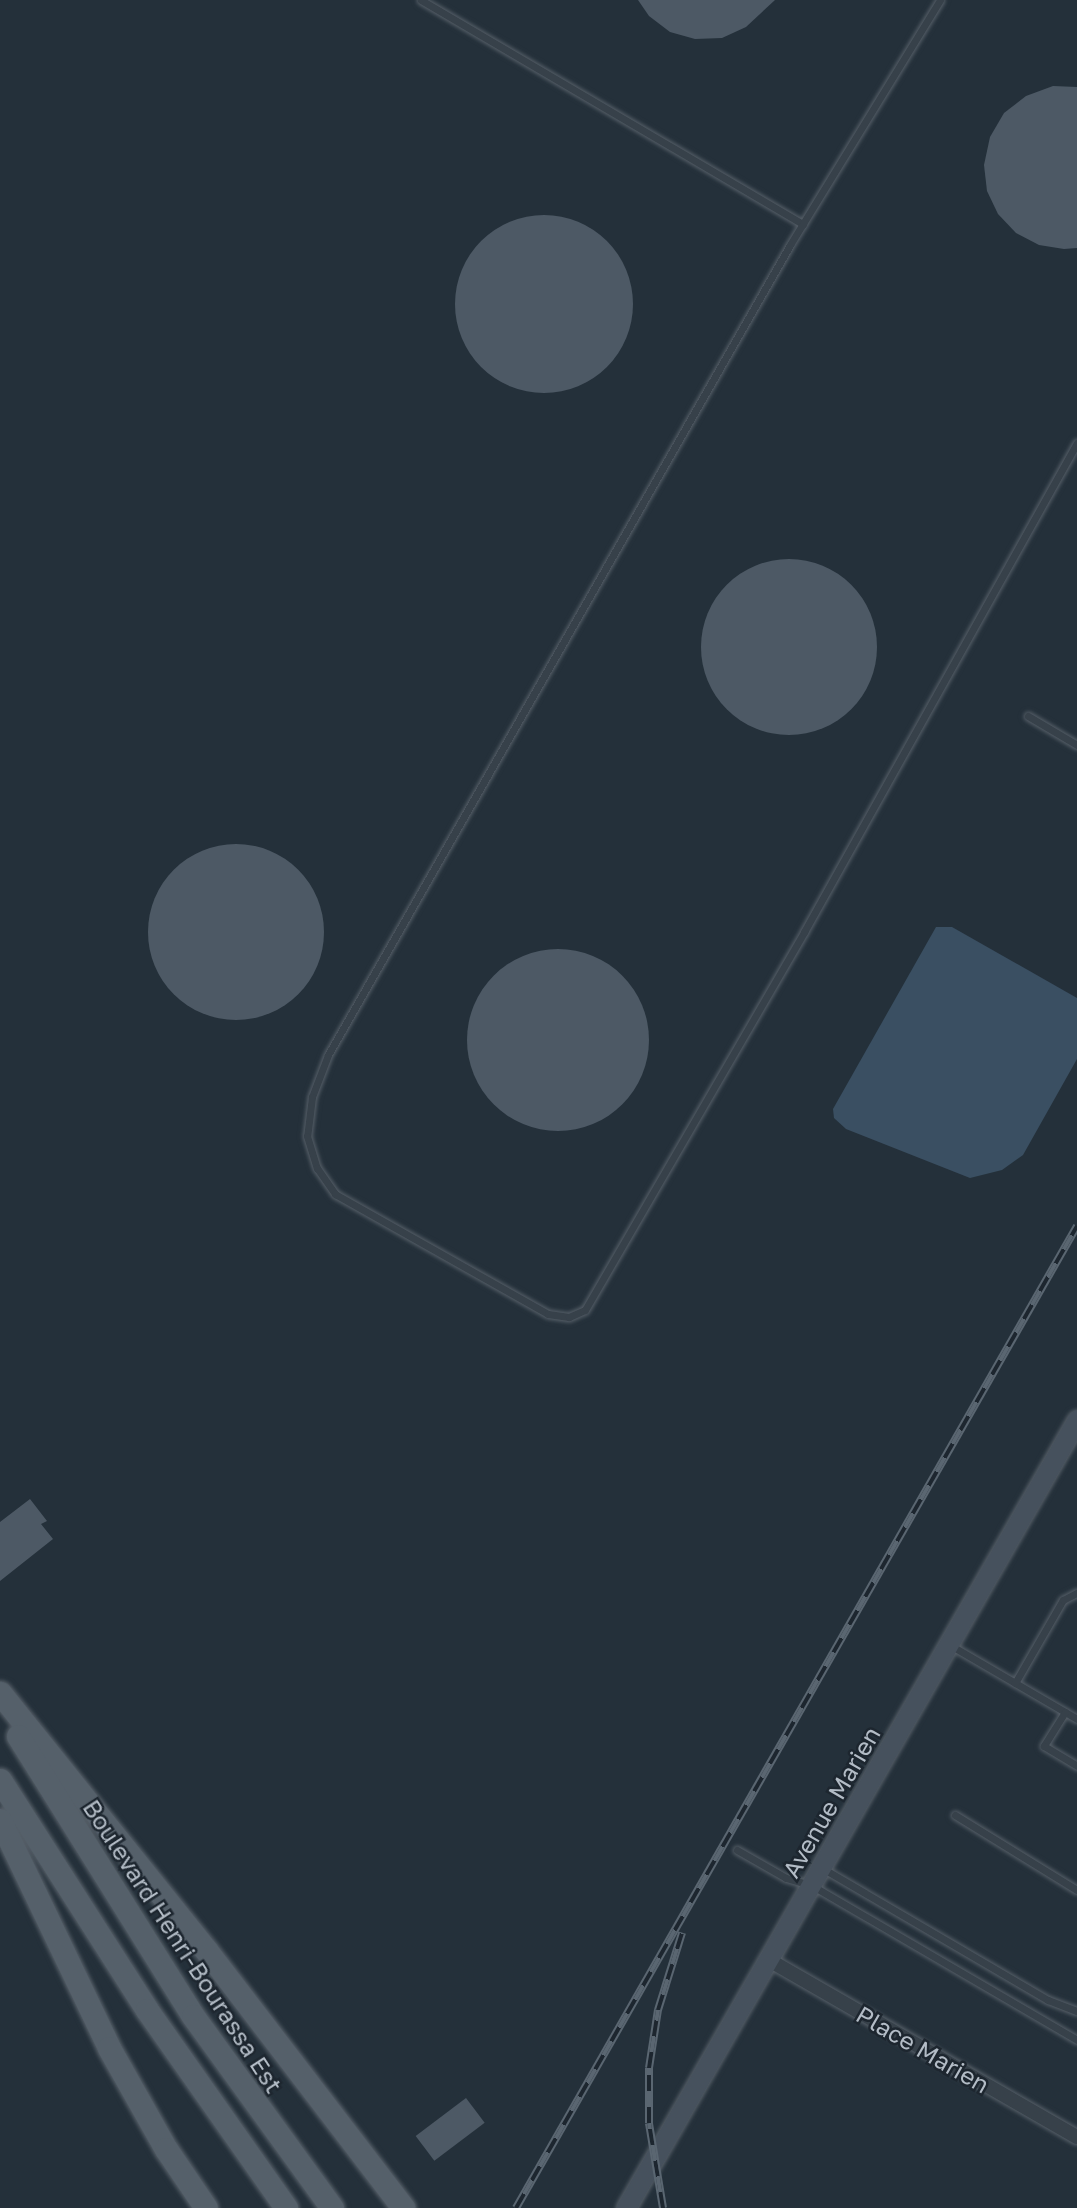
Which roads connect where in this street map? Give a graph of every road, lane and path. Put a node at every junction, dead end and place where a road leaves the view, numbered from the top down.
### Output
1 (421, 0) edge
2 (940, 0) edge
3 (803, 224) junction
4 (1077, 443) edge
5 (1028, 716) dead end
6 (1077, 745) edge
7 (1077, 1420) edge
8 (1077, 1593) edge
9 (949, 1644) junction
10 (1015, 1683) junction
11 (0, 1693) edge
12 (0, 1706) edge
13 (1065, 1712) junction
14 (1077, 1719) edge
15 (1077, 1766) edge
16 (0, 1780) edge
17 (955, 1815) dead end
18 (0, 1820) edge
19 (737, 1850) dead end
20 (822, 1867) junction
21 (811, 1885) junction
22 (1077, 1890) edge
23 (769, 1960) junction
24 (1077, 2011) edge
25 (1077, 2040) edge
26 (1077, 2137) edge
27 (206, 2208) edge
28 (286, 2208) edge
29 (332, 2208) edge
30 (403, 2208) edge
31 (626, 2208) edge

1 - 3 lane
2 - 3 lane
3 - 4 lane
5 - 6 lane
7 - 9 street, Avenue Marien
8 - 10 lane
9 - 10 lane
9 - 20 street, Avenue Marien
10 - 13 lane
11 - 30 main road
12 - 29 main road, Boulevard Henri-Bourassa Est
13 - 14 lane
13 - 15 lane
16 - 28 main road
17 - 22 lane
18 - 27 main road
19 - 21 lane
20 - 21 street, Avenue Marien
20 - 24 lane
21 - 23 street, Avenue Marien
21 - 25 lane
23 - 26 street, Place Marien
23 - 31 street, Avenue Marien

